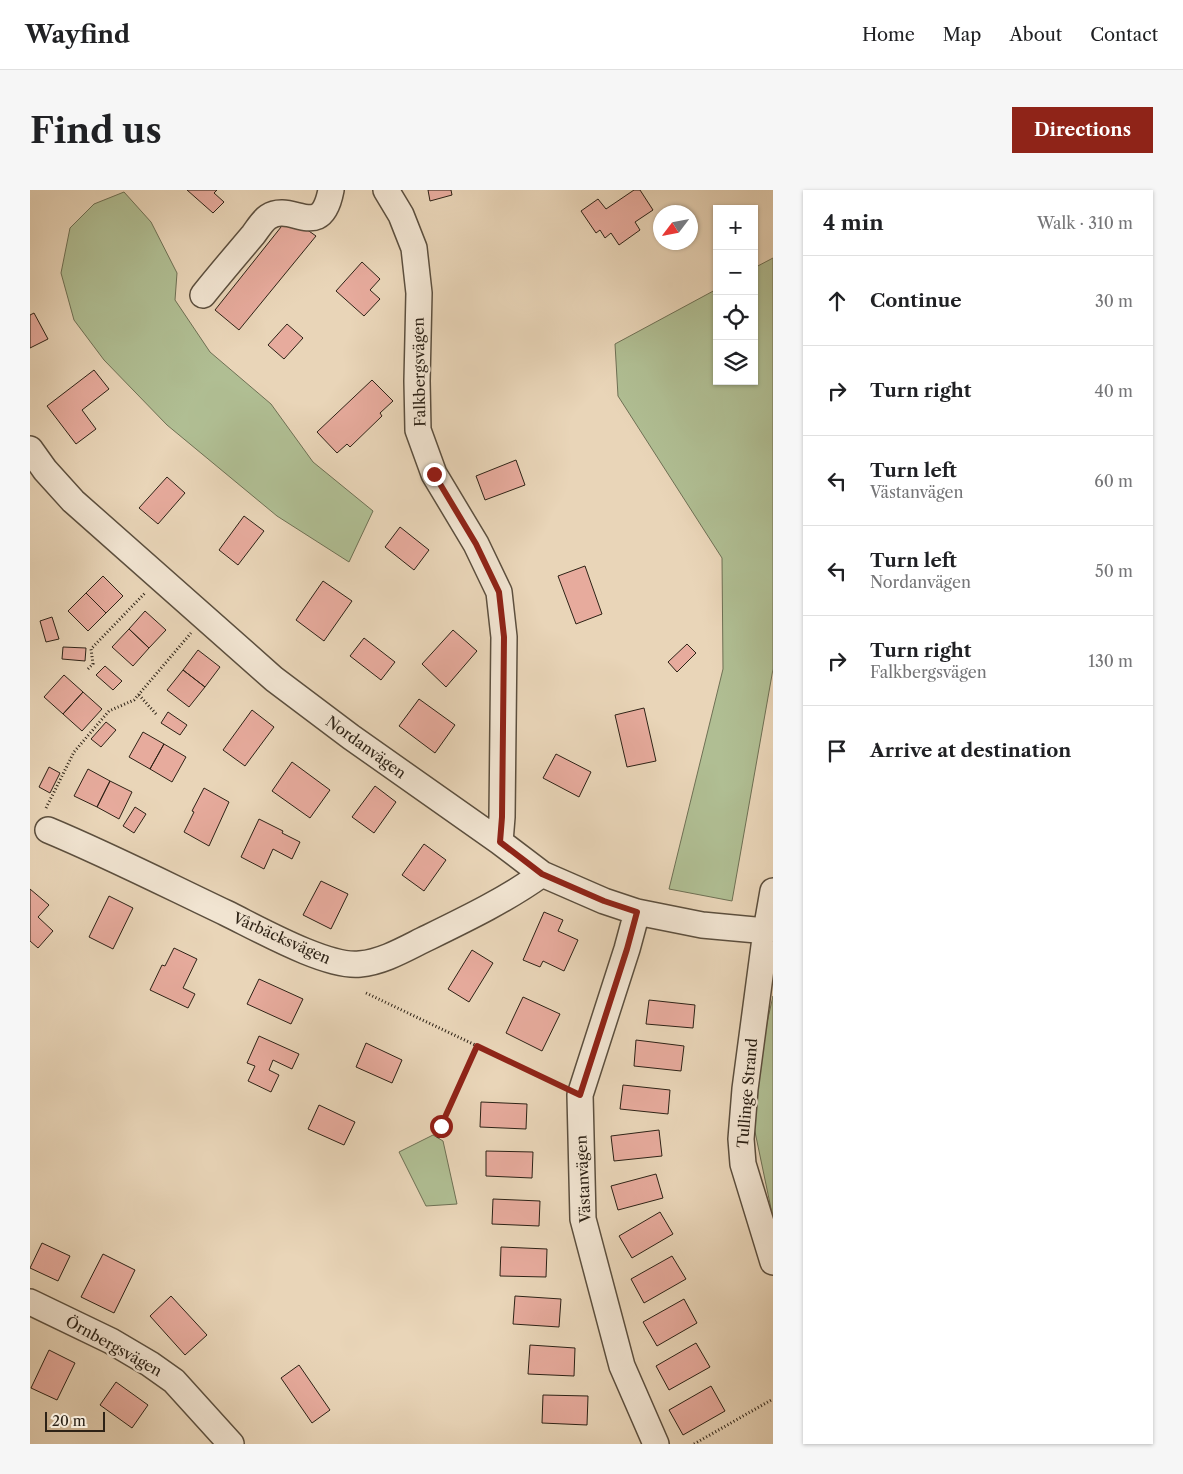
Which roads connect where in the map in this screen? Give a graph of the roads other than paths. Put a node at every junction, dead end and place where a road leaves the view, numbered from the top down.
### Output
1 (331, 190) edge
2 (386, 190) edge
3 (203, 295) dead end
4 (30, 450) edge
5 (46, 820) road end
6 (500, 842) junction
7 (542, 874) junction
8 (773, 891) edge
9 (637, 912) junction
10 (766, 931) junction
11 (773, 1262) edge
12 (30, 1302) edge
13 (231, 1444) edge
14 (656, 1444) edge

1 - 3 street
2 - 6 street, Falkbergsvägen
4 - 6 street, Nordanvägen
5 - 7 street, Vårbäcksvägen
6 - 7 street, Nordanvägen
7 - 9 street, Nordanvägen
8 - 10 street, Tullinge Strand
9 - 10 street, Nordanvägen
9 - 14 street, Västanvägen
10 - 11 street, Tullinge Strand
12 - 13 street, Örnbergsvägen

